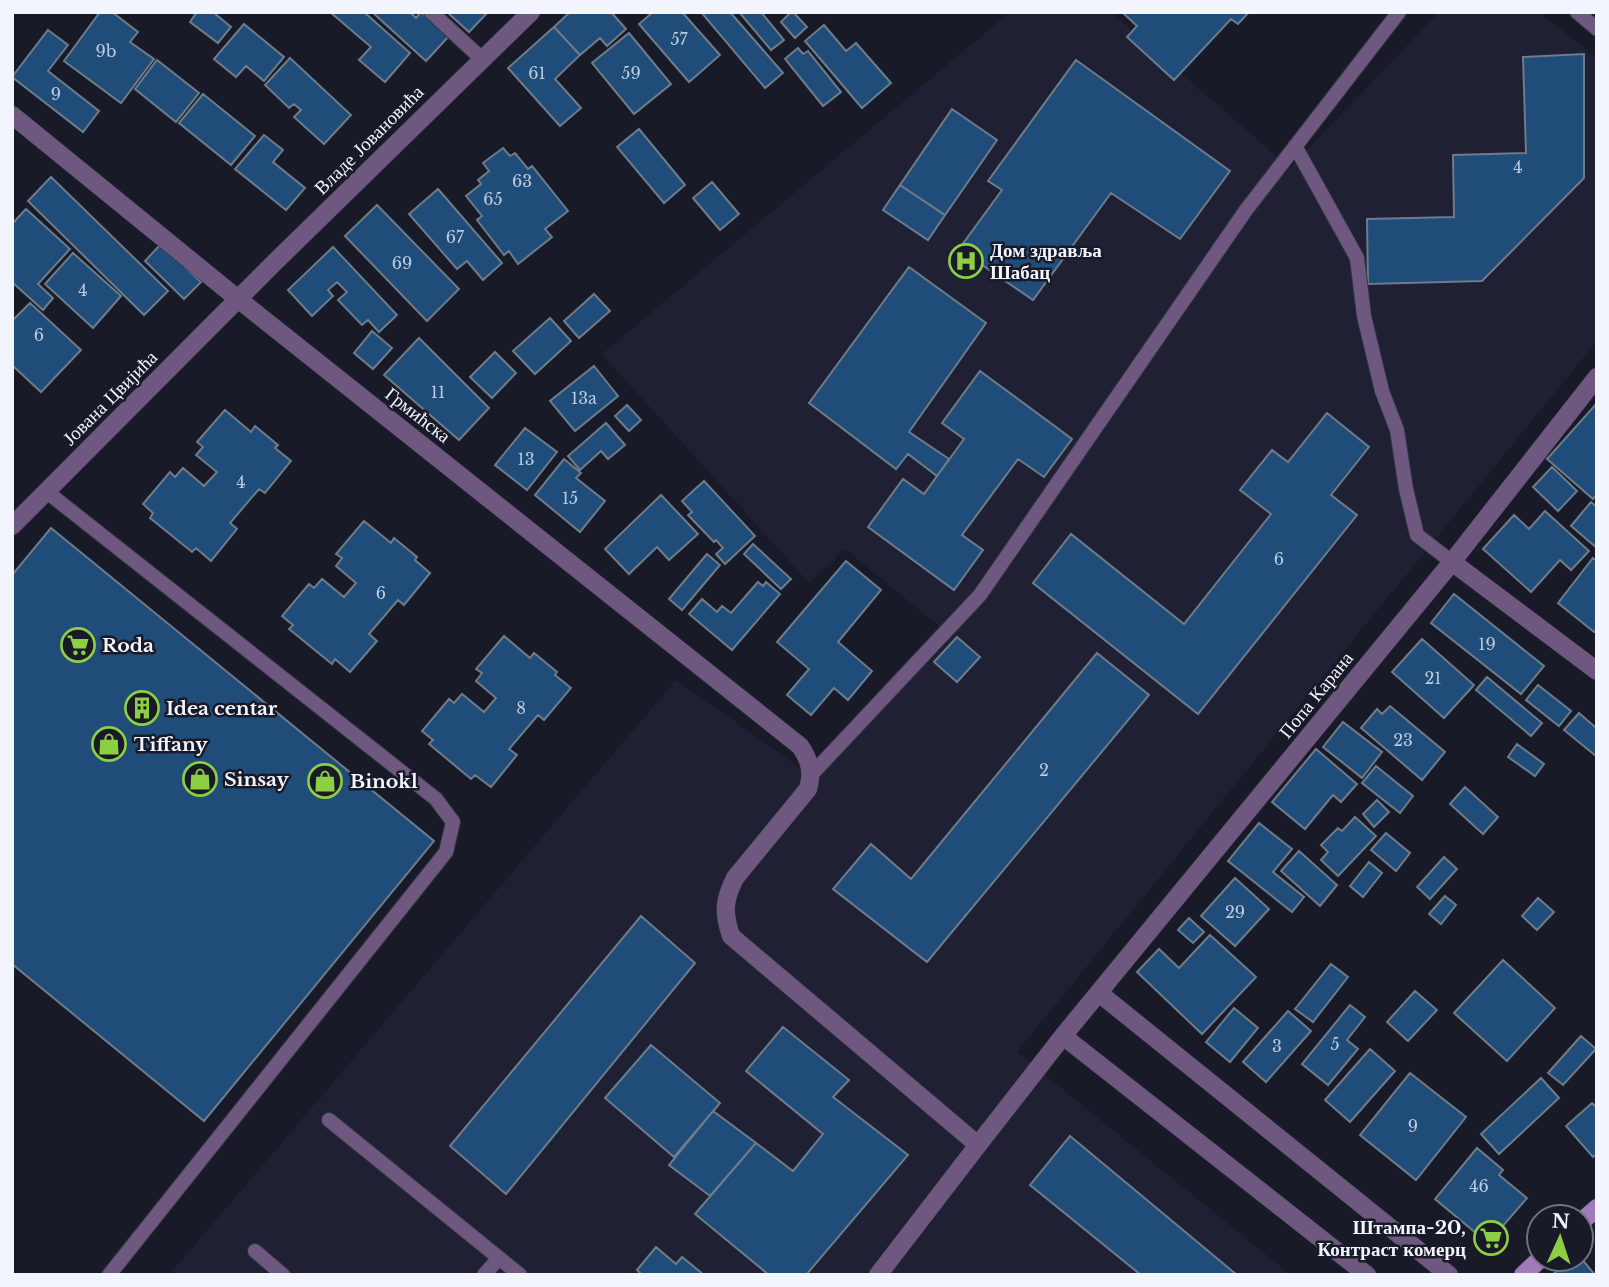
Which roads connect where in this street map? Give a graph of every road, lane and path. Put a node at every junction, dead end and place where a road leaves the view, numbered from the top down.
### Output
1 (431, 12) edge
2 (531, 12) edge
3 (1399, 12) edge
4 (1577, 12) edge
5 (1597, 29) edge
6 (482, 59) junction
7 (12, 115) edge
8 (1295, 146) junction
9 (238, 299) junction
10 (1597, 377) edge
11 (47, 492) junction
12 (12, 526) edge
13 (1452, 562) junction
14 (1597, 671) edge
15 (811, 775) junction
16 (1099, 993) junction
17 (1063, 1036) junction
18 (329, 1120) dead end
19 (978, 1145) junction
20 (256, 1251) dead end
21 (499, 1258) junction
22 (109, 1275) edge
23 (283, 1275) edge
24 (484, 1275) edge
25 (520, 1275) edge
26 (878, 1275) edge
27 (1367, 1275) edge
28 (1448, 1275) edge

1 - 6 lane
2 - 6 street, Владе Јовановића
3 - 8 lane
4 - 5 lane
6 - 9 street, Владе Јовановића
7 - 9 street, Грмићска
8 - 13 lane
8 - 15 lane
9 - 11 street, Јована Цвијића
9 - 15 street, Грмићска
10 - 13 street, Попа Карана
11 - 12 street, Јована Цвијића
11 - 22 lane
13 - 14 street
13 - 16 street, Попа Карана
15 - 19 street
16 - 17 street, Попа Карана
16 - 28 street
17 - 19 street, Попа Карана
17 - 27 street
18 - 21 lane
19 - 26 street, Попа Карана
20 - 23 lane
21 - 24 lane
21 - 25 lane

